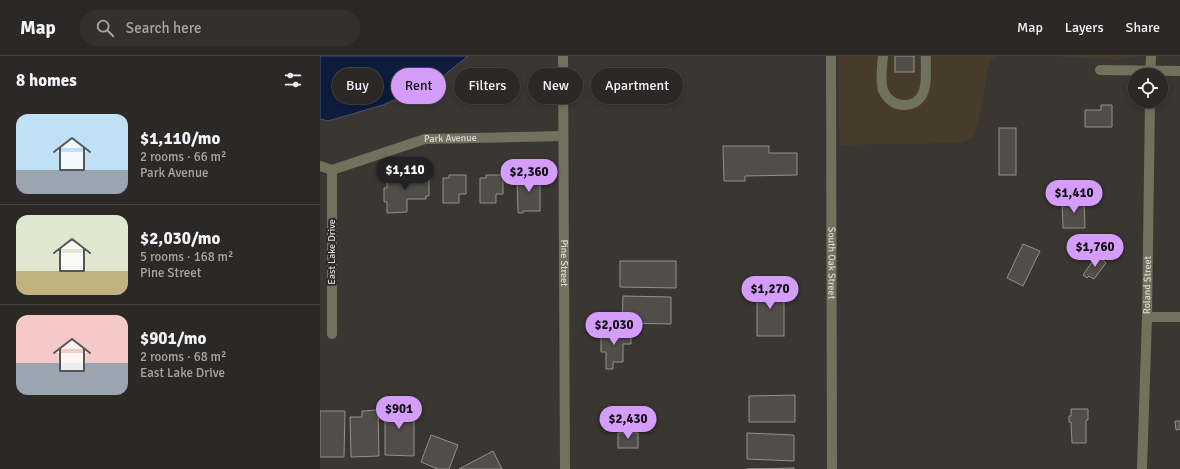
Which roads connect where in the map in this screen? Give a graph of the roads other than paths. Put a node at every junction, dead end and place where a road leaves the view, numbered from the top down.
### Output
1 (563, 56) edge
2 (831, 56) edge
3 (883, 56) edge
4 (926, 56) edge
5 (1151, 56) edge
6 (1150, 68) edge
7 (1100, 70) dead end
8 (1180, 71) edge
9 (1128, 72) edge
10 (1168, 72) edge
11 (1150, 108) edge
12 (563, 136) junction
13 (320, 166) edge
14 (332, 170) junction
15 (1147, 317) junction
16 (1180, 317) edge
17 (332, 334) dead end
18 (564, 469) edge
19 (832, 469) edge
20 (1142, 469) edge

1 - 12 street, Pine Street
2 - 19 street, South Oak Street
3 - 4 street
5 - 6 street
7 - 9 street
8 - 10 street
11 - 15 street, Roland Street
12 - 14 street, Park Avenue
12 - 18 street, Pine Street
13 - 14 street
14 - 17 street, East Lake Drive
15 - 16 street
15 - 20 street, Roland Street

